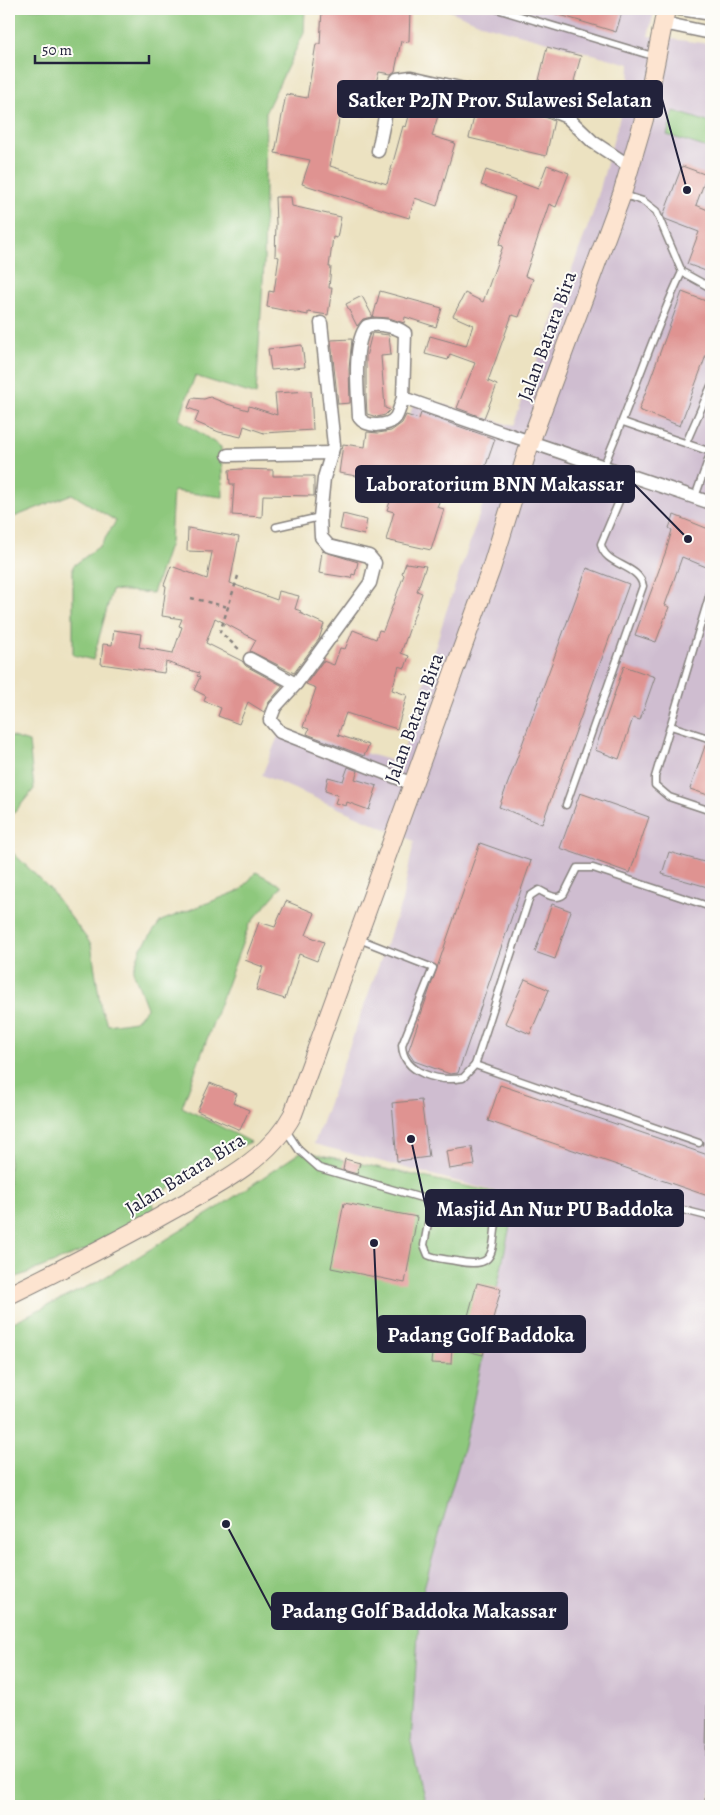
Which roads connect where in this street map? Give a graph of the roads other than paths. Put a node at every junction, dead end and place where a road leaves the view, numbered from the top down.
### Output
1 (497, 9) edge
2 (665, 14) edge
3 (711, 17) edge
4 (711, 33) edge
5 (657, 58) junction
6 (378, 151) dead end
7 (631, 167) junction
8 (622, 194) junction
9 (682, 272) junction
10 (711, 288) edge
11 (321, 323) dead end
12 (711, 386) edge
13 (403, 398) junction
14 (623, 422) junction
15 (530, 443) junction
16 (686, 443) junction
17 (332, 452) junction
18 (711, 452) edge
19 (228, 455) dead end
20 (604, 465) junction
21 (630, 475) junction
22 (695, 497) junction
23 (711, 503) edge
24 (320, 517) junction
25 (276, 527) dead end
26 (711, 593) edge
27 (250, 659) road end
28 (296, 684) junction
29 (671, 726) junction
30 (711, 739) edge
31 (413, 784) junction
32 (566, 805) dead end
33 (711, 811) edge
34 (711, 907) edge
35 (355, 938) junction
36 (475, 1065) junction
37 (285, 1129) junction
38 (699, 1143) dead end
39 (432, 1201) junction
40 (655, 1203) dead end
41 (711, 1217) edge
42 (9, 1295) edge
43 (711, 1698) edge
44 (709, 1806) edge

1 - 5 lane
2 - 3 lane
2 - 4 street
2 - 5 street, Jalan Batara Bira
5 - 7 street, Jalan Batara Bira
6 - 7 street
7 - 8 street, Jalan Batara Bira
8 - 9 lane
8 - 15 street, Jalan Batara Bira
9 - 10 lane
9 - 14 lane
11 - 17 street
12 - 16 lane
13 - 13 street
13 - 15 street
14 - 16 lane
14 - 20 lane
15 - 20 street
15 - 31 street, Jalan Batara Bira
16 - 18 lane
17 - 19 street
17 - 24 street
18 - 22 lane
20 - 21 street
21 - 22 street
21 - 32 lane
22 - 23 street
24 - 25 lane
24 - 28 street
26 - 29 lane
27 - 28 street
28 - 31 street
29 - 30 lane
29 - 33 lane
31 - 35 street, Jalan Batara Bira
34 - 36 lane
35 - 36 lane
35 - 37 street, Jalan Batara Bira
36 - 38 lane
37 - 39 lane
37 - 42 street, Jalan Batara Bira
39 - 39 lane
40 - 41 lane
43 - 44 lane

